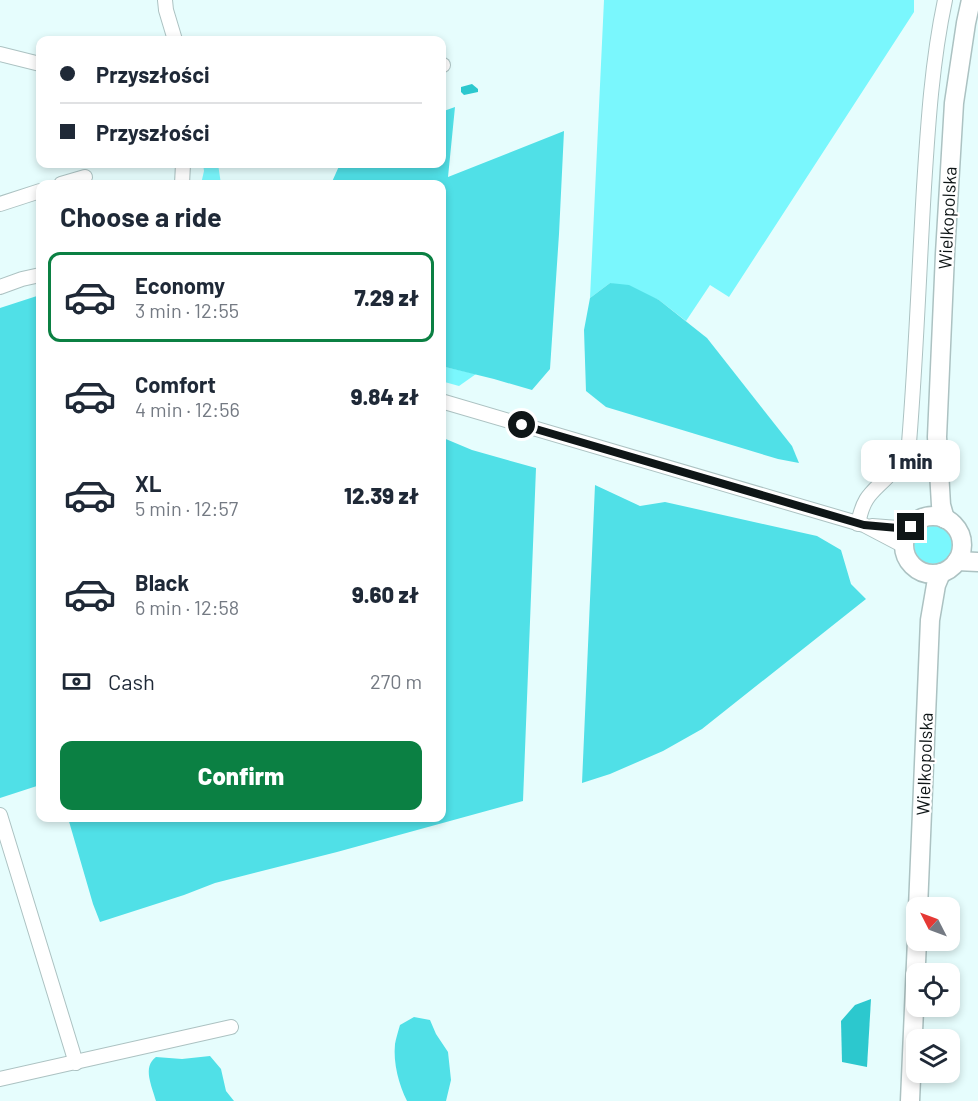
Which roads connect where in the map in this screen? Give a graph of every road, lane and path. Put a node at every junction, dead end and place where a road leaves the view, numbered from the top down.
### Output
1 (945, 0) edge
2 (971, 0) edge
3 (165, 5) edge
4 (165, 36) edge
5 (174, 36) edge
6 (0, 54) edge
7 (36, 63) edge
8 (86, 177) dead end
9 (75, 180) edge
10 (36, 192) edge
11 (0, 204) edge
12 (36, 276) edge
13 (0, 287) edge
14 (446, 402) edge
15 (938, 437) junction
16 (945, 519) junction
17 (918, 523) junction
18 (861, 524) junction
19 (904, 546) junction
20 (959, 552) junction
21 (978, 554) edge
22 (978, 562) edge
23 (920, 571) junction
24 (941, 573) junction
25 (930, 620) junction
26 (0, 815) edge
27 (918, 897) edge
28 (917, 951) edge
29 (231, 1027) dead end
30 (76, 1063) junction
31 (0, 1079) edge
32 (910, 1101) edge

1 - 18 street
2 - 15 main road, Wielkopolska
3 - 4 street
3 - 5 street
6 - 7 street
8 - 9 street
10 - 11 street
12 - 13 street
14 - 18 street
15 - 16 main road, Wielkopolska
15 - 17 main road, Wielkopolska
16 - 17 main road
16 - 20 main road
17 - 18 street
17 - 19 main road
18 - 19 street
19 - 23 main road
20 - 21 main road
20 - 22 main road
20 - 24 main road
23 - 24 main road
23 - 25 main road, Wielkopolska
24 - 25 main road, Wielkopolska
25 - 27 main road, Wielkopolska
26 - 30 street
28 - 32 main road
29 - 30 street
30 - 31 street

